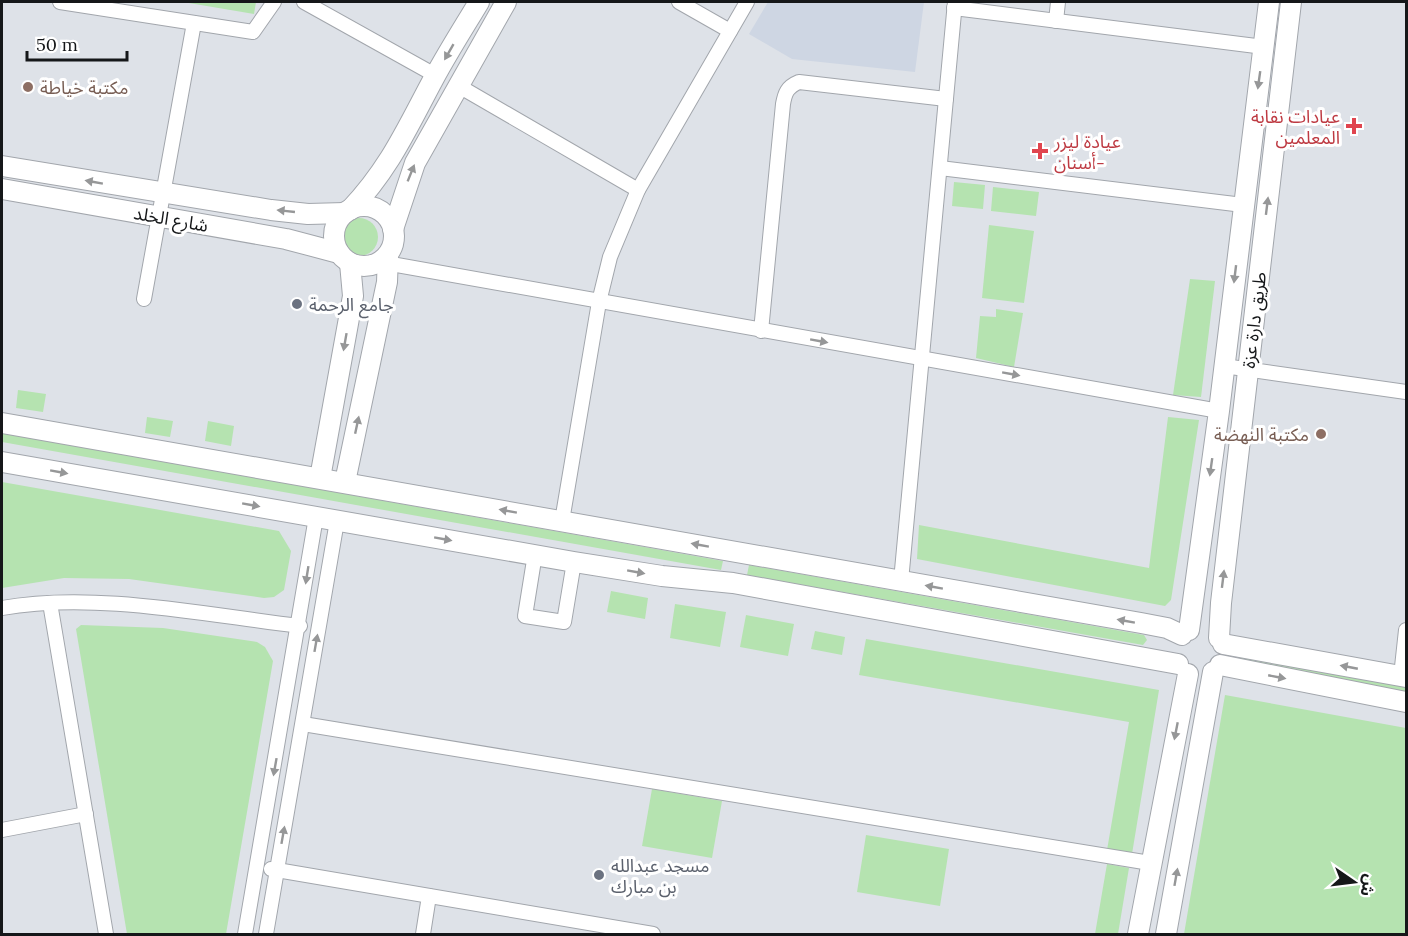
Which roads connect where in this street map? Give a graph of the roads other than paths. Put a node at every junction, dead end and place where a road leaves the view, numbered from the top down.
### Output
1 (60, 2) edge
2 (274, 2) edge
3 (304, 2) edge
4 (479, 2) edge
5 (506, 2) edge
6 (679, 2) edge
7 (747, 2) edge
8 (1058, 2) edge
9 (1269, 2) edge
10 (1291, 2) edge
11 (955, 5) edge
12 (1056, 21) junction
13 (194, 23) junction
14 (730, 31) junction
15 (1264, 47) junction
16 (435, 75) junction
17 (457, 85) junction
18 (946, 99) junction
19 (2, 166) edge
20 (940, 168) junction
21 (2, 189) edge
22 (638, 190) junction
23 (163, 194) junction
24 (1243, 205) junction
25 (347, 211) junction
26 (159, 217) junction
27 (393, 229) junction
28 (344, 258) junction
29 (386, 260) junction
30 (144, 299) dead end
31 (599, 302) junction
32 (762, 331) junction
33 (922, 358) junction
34 (1224, 366) junction
35 (1248, 368) junction
36 (1407, 392) edge
37 (1219, 411) junction
38 (2, 423) edge
39 (2, 462) edge
40 (320, 478) junction
41 (345, 482) junction
42 (316, 517) junction
43 (337, 521) junction
44 (562, 521) junction
45 (739, 552) junction
46 (535, 554) junction
47 (574, 562) junction
48 (902, 581) junction
49 (734, 583) junction
50 (50, 603) junction
51 (2, 608) edge
52 (300, 626) junction
53 (1407, 630) edge
54 (1185, 632) junction
55 (1221, 641) junction
56 (1183, 669) junction
57 (1217, 669) junction
58 (1404, 677) edge
59 (1407, 702) edge
60 (303, 724) junction
61 (86, 814) junction
62 (2, 830) edge
63 (1150, 863) junction
64 (257, 867) junction
65 (277, 870) junction
66 (429, 896) junction
67 (106, 934) edge
68 (245, 934) edge
69 (266, 934) edge
70 (423, 934) edge
71 (648, 934) edge
72 (1138, 934) edge
73 (1166, 934) edge

1 - 13 street
2 - 13 street
3 - 16 street
4 -> 16 main road
5 - 17 main road
6 - 14 street
7 - 14 street
8 - 12 street
9 - 15 main road
35 -> 10 main road, طريق دارة عزة
11 - 12 street
11 - 18 street
12 - 15 street
13 - 23 street
14 - 22 street
15 -> 24 main road
16 - 25 main road
17 - 22 street
27 -> 17 main road
18 - 20 street
18 - 32 street
23 -> 19 main road
20 - 24 street
20 - 33 street
21 - 26 main road, شارع الخلد
22 - 31 street
25 -> 23 main road
23 - 26 street
24 -> 34 main road
25 - 27 main road
25 - 28 main road
26 - 28 main road, شارع الخلد
26 - 30 street
27 - 29 main road
28 - 29 main road
28 -> 40 main road
29 - 31 street
41 -> 29 main road
31 - 32 street
31 - 44 street
32 -> 33 street
33 -> 37 street
33 - 48 street
34 - 35 street
34 - 37 main road
35 - 36 street
55 -> 35 main road, طريق دارة عزة
37 -> 54 main road
38 - 40 main road
39 -> 42 main road
40 - 41 main road
44 -> 41 main road
42 - 43 main road
42 -> 52 street
43 -> 46 main road
60 -> 43 street
45 -> 44 main road
45 - 48 main road
45 - 49 main road
46 - 47 main road
46 - 47 street
47 -> 49 main road
54 -> 48 main road
49 - 56 main road
50 - 51 street
50 - 52 street
50 - 61 street
52 -> 64 street
53 - 58 street
54 - 55 main road
54 - 56 main road
55 - 57 main road
58 -> 55 main road
56 - 57 main road
56 -> 63 main road
57 -> 59 main road
73 -> 57 main road
60 - 63 street
65 -> 60 street
61 - 62 street
61 - 67 street
63 - 72 main road
64 - 65 street
64 - 68 street
65 - 66 street
65 - 69 street
66 - 70 street
66 - 71 street

